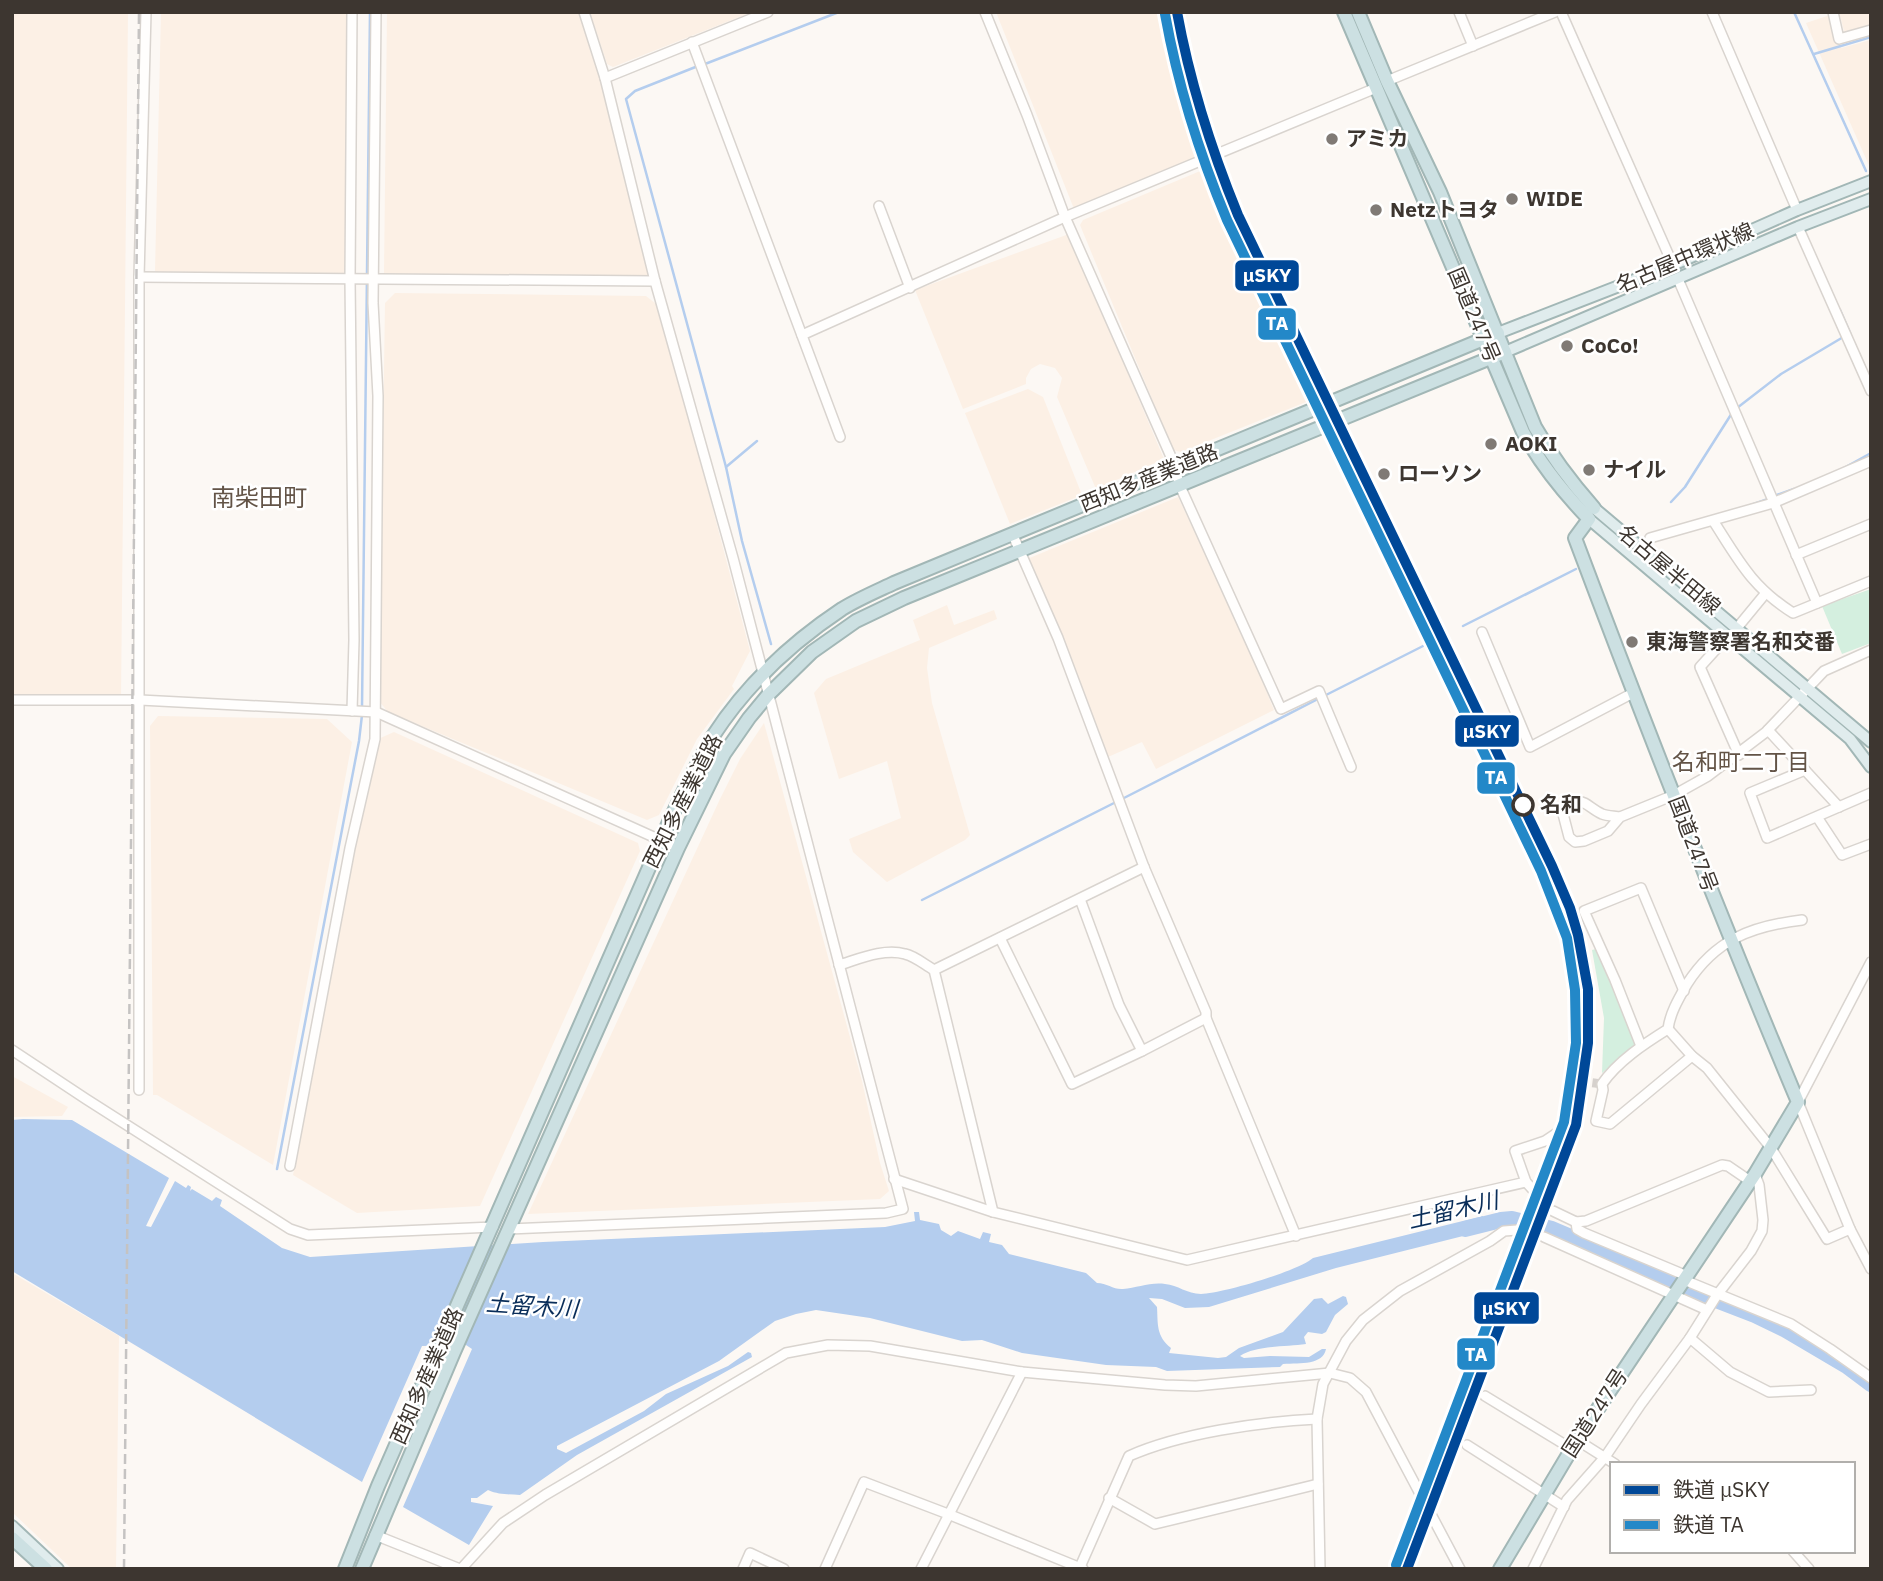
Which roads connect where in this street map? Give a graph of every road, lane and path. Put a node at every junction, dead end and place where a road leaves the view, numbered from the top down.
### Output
1 (146, 12) edge
2 (352, 12) edge
3 (376, 12) edge
4 (584, 12) edge
5 (768, 12) edge
6 (985, 12) edge
7 (1344, 12) edge
8 (1358, 12) edge
9 (1459, 12) edge
10 (1555, 12) edge
11 (1561, 12) edge
12 (1712, 12) edge
13 (1833, 12) edge
14 (1871, 30) edge
15 (692, 42) junction
16 (1473, 46) junction
17 (605, 78) junction
18 (1382, 84) junction
19 (1871, 181) edge
20 (1871, 199) edge
21 (879, 206) dead end
22 (1797, 210) junction
23 (1065, 216) junction
24 (1798, 227) junction
25 (1672, 265) junction
26 (139, 277) junction
27 (350, 279) junction
28 (374, 279) junction
29 (1678, 279) junction
30 (655, 281) junction
31 (910, 288) junction
32 (1498, 333) junction
33 (802, 335) junction
34 (1484, 340) junction
35 (1505, 352) junction
36 (1492, 358) junction
37 (1871, 391) edge
38 (1326, 426) junction
39 (840, 437) dead end
40 (1871, 461) edge
41 (1175, 468) junction
42 (1180, 486) junction
43 (1771, 500) junction
44 (1592, 514) junction
45 (1714, 522) junction
46 (1871, 524) edge
47 (1012, 533) junction
48 (1650, 538) dead end
49 (1020, 551) junction
50 (1796, 555) junction
51 (1871, 581) edge
52 (1765, 594) junction
53 (1817, 603) junction
54 (1737, 628) junction
55 (1482, 632) dead end
56 (1728, 636) junction
57 (1871, 650) edge
58 (762, 674) junction
59 (1807, 686) junction
60 (1633, 693) junction
61 (768, 695) junction
62 (1800, 697) junction
63 (140, 700) junction
64 (12, 701) edge
65 (352, 711) junction
66 (376, 712) junction
67 (1518, 723) junction
68 (1768, 730) junction
69 (1499, 731) tunnel mouth
70 (1871, 742) edge
71 (1739, 755) junction
72 (1871, 766) edge
73 (1351, 767) dead end
74 (1805, 770) junction
75 (1871, 793) edge
76 (1674, 795) junction
77 (1839, 807) junction
78 (1620, 817) junction
79 (1816, 817) junction
80 (661, 841) junction
81 (1871, 844) edge
82 (678, 848) junction
83 (1144, 867) junction
84 (1080, 899) junction
85 (1802, 920) dead end
86 (1000, 938) junction
87 (1730, 940) junction
88 (1871, 962) edge
89 (839, 965) junction
90 (934, 970) junction
91 (1684, 990) junction
92 (1206, 1018) junction
93 (1668, 1030) junction
94 (1641, 1046) junction
95 (12, 1049) edge
96 (1142, 1051) junction
97 (1692, 1056) junction
98 (139, 1090) dead end
99 (1798, 1102) junction
100 (1771, 1148) junction
101 (290, 1166) dead end
102 (1753, 1177) junction
103 (894, 1179) junction
104 (1526, 1182) junction
105 (1544, 1202) dead end
106 (1553, 1211) dead end
107 (993, 1212) junction
108 (1577, 1222) junction
109 (1850, 1229) junction
110 (491, 1231) junction
111 (508, 1232) junction
112 (1532, 1233) dead end
113 (1296, 1236) junction
114 (1544, 1237) dead end
115 (1871, 1269) edge
116 (1686, 1278) junction
117 (1674, 1293) junction
118 (1717, 1295) junction
119 (1708, 1309) junction
120 (1690, 1338) junction
121 (1022, 1372) junction
122 (1330, 1373) junction
123 (1871, 1378) edge
124 (1811, 1390) dead end
125 (1485, 1396) dead end
126 (1317, 1419) junction
127 (1467, 1445) dead end
128 (1574, 1445) junction
129 (1605, 1457) junction
130 (1612, 1462) edge
131 (1318, 1484) junction
132 (1544, 1495) junction
133 (1109, 1498) junction
134 (1564, 1507) junction
135 (948, 1514) junction
136 (12, 1526) edge
137 (375, 1535) junction
138 (12, 1538) edge
139 (12, 1548) edge
140 (1795, 1553) edge
141 (1081, 1568) edge
142 (34, 1569) edge
143 (40, 1569) edge
144 (46, 1569) edge
145 (58, 1569) edge
146 (344, 1569) edge
147 (362, 1569) edge
148 (461, 1569) edge
149 (743, 1569) edge
150 (784, 1569) edge
151 (825, 1569) edge
152 (921, 1569) edge
153 (1320, 1569) edge
154 (1460, 1569) edge
155 (1500, 1569) edge
156 (1533, 1569) edge
157 (1809, 1569) edge

1 - 26 street
2 - 27 street
3 - 28 street
4 - 17 street
5 - 15 street
6 - 23 street
7 - 18 highway, 国道247号
8 - 18 highway, 国道247号
9 - 16 street
10 - 16 street
11 - 25 street
12 - 22 street
13 - 14 street
15 - 17 street
15 - 33 street
16 - 18 street
17 - 30 street
18 - 23 street
18 - 32 highway, 国道247号
18 - 34 highway, 国道247号
19 - 22 main road, 名古屋中環状線
20 - 24 main road, 名古屋中環状線
21 - 31 street
22 - 25 main road, 名古屋中環状線
23 - 31 street
23 - 41 street
24 - 29 main road, 名古屋中環状線
24 - 37 street
25 - 32 main road, 名古屋中環状線
26 - 27 street
26 - 63 street
27 - 28 street
27 - 65 street
28 - 30 street
28 - 66 street
29 - 35 main road, 名古屋中環状線
29 - 43 street
30 - 58 street
31 - 33 street
32 - 34 highway, 西知多産業道路
32 - 35 highway, 国道247号
33 - 39 street
34 - 36 highway, 国道247号
34 - 41 highway, 西知多産業道路
35 - 36 highway, 西知多産業道路
35 - 44 highway, 国道247号
36 - 38 highway, 西知多産業道路
36 - 44 highway, 国道247号
38 - 42 highway, 西知多産業道路
38 - 104 street
40 - 43 street
41 - 42 street
41 - 47 highway, 西知多産業道路
42 - 49 highway, 西知多産業道路
42 - 73 street
43 - 45 street
43 - 50 street
44 - 54 main road, 名古屋半田線
44 - 56 main road, 名古屋半田線
44 - 60 highway, 国道247号
45 - 48 street
45 - 52 street
46 - 50 street
47 - 49 street
47 - 58 highway, 西知多産業道路
49 - 61 highway, 西知多産業道路
49 - 83 street
50 - 53 street
51 - 53 street
52 - 53 street
52 - 54 street
54 - 59 main road, 名古屋半田線
55 - 67 street
56 - 62 main road, 名古屋半田線
56 - 71 street
57 - 59 street
58 - 61 street
58 - 80 highway, 西知多産業道路
59 - 62 street
59 - 70 main road, 名古屋半田線
60 - 67 street
60 - 76 highway, 国道247号
61 - 82 highway, 西知多産業道路
61 - 89 street
62 - 68 street
62 - 72 main road, 名古屋半田線
63 - 64 street
63 - 65 street
63 - 98 street
65 - 66 street
66 - 80 street
66 - 101 street
67 - 69 street
68 - 71 street
68 - 74 street
71 - 76 street
74 - 77 street
74 - 79 street
75 - 77 street
76 - 78 street
76 - 87 highway, 国道247号
77 - 79 street
78 - 78 street
79 - 81 street
80 - 82 street
80 - 110 highway, 西知多産業道路
82 - 111 highway, 西知多産業道路
83 - 84 street
83 - 92 street
84 - 86 street
84 - 96 street
85 - 87 street
86 - 90 street
86 - 96 street
87 - 91 street
87 - 99 highway, 国道247号
88 - 99 street
89 - 90 street
89 - 103 street
90 - 107 street
91 - 93 street
91 - 94 street
92 - 96 street
92 - 113 street
93 - 94 street
93 - 97 street
94 - 97 street
95 - 110 street
97 - 100 street
99 - 100 highway, 国道247号
99 - 109 street
100 - 102 highway, 国道247号
100 - 109 street
102 - 108 street
102 - 116 highway, 国道247号
102 - 118 street
103 - 107 street
103 - 111 street
104 - 105 street
104 - 113 street
106 - 108 street
107 - 113 street
108 - 116 street
109 - 115 street
110 - 146 highway, 西知多産業道路
111 - 137 highway, 西知多産業道路
112 - 122 street
114 - 117 street
116 - 117 highway, 国道247号
116 - 118 street
117 - 119 street
117 - 128 highway, 国道247号
118 - 119 street
118 - 123 street
119 - 120 street
120 - 124 street
120 - 129 street
121 - 122 street
121 - 135 street
121 - 148 street
122 - 126 street
122 - 154 street
125 - 128 street
126 - 131 street
126 - 133 street
127 - 132 street
128 - 129 street
128 - 132 highway, 国道247号
129 - 130 street
129 - 134 street
131 - 133 street
131 - 153 street
132 - 134 street
132 - 155 highway, 国道247号
133 - 141 street
134 - 156 street
135 - 141 street
135 - 151 street
135 - 152 street
136 - 145 main road
137 - 147 highway, 西知多産業道路
137 - 148 street
138 - 144 highway
139 - 142 highway
139 - 143 main road
140 - 157 street
149 - 150 street

